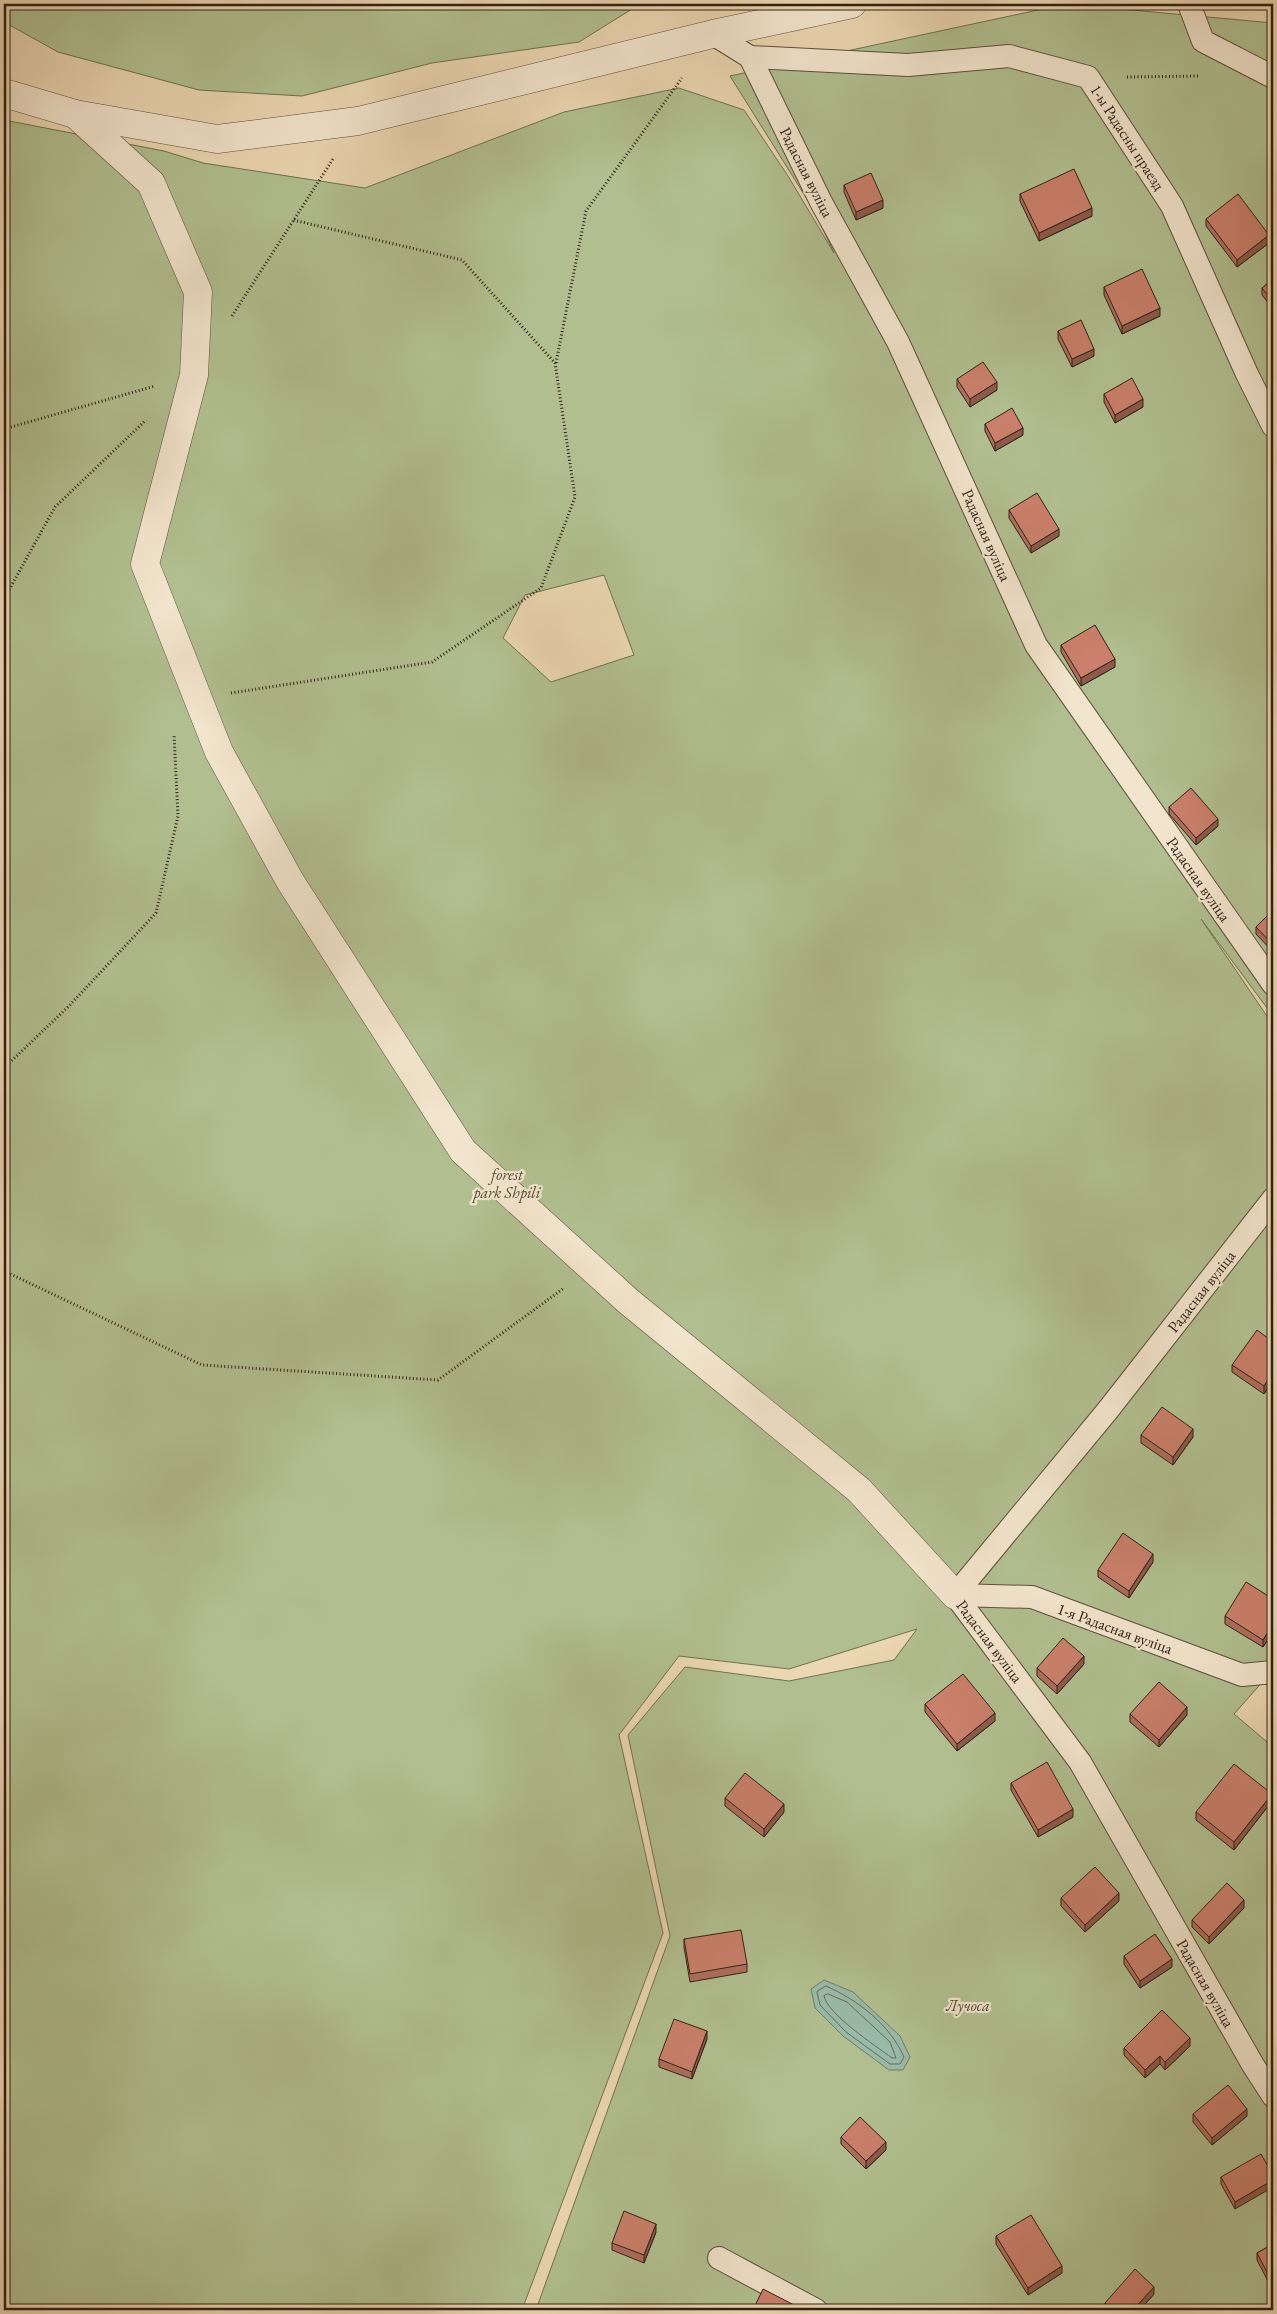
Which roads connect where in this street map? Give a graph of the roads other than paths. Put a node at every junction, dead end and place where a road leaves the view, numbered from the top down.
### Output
1 (852, 4) edge
2 (1189, 4) edge
3 (713, 34) junction
4 (750, 57) junction
5 (1273, 77) edge
6 (4, 93) edge
7 (76, 114) junction
8 (1273, 426) edge
9 (1273, 984) edge
10 (1273, 1199) edge
11 (955, 1594) junction
12 (1273, 1672) edge
13 (1273, 2096) edge
14 (719, 2258) dead end
15 (816, 2310) edge

1 - 3 street
2 - 5 lane
3 - 4 lane
3 - 7 street
4 - 8 lane, 1-ы Радасны праезд
4 - 9 lane, Радасная вуліца
6 - 7 street
7 - 11 street
10 - 11 lane, Радасная вуліца
11 - 12 lane, 1-я Радасная вуліца
11 - 13 lane, Радасная вуліца
14 - 15 lane

